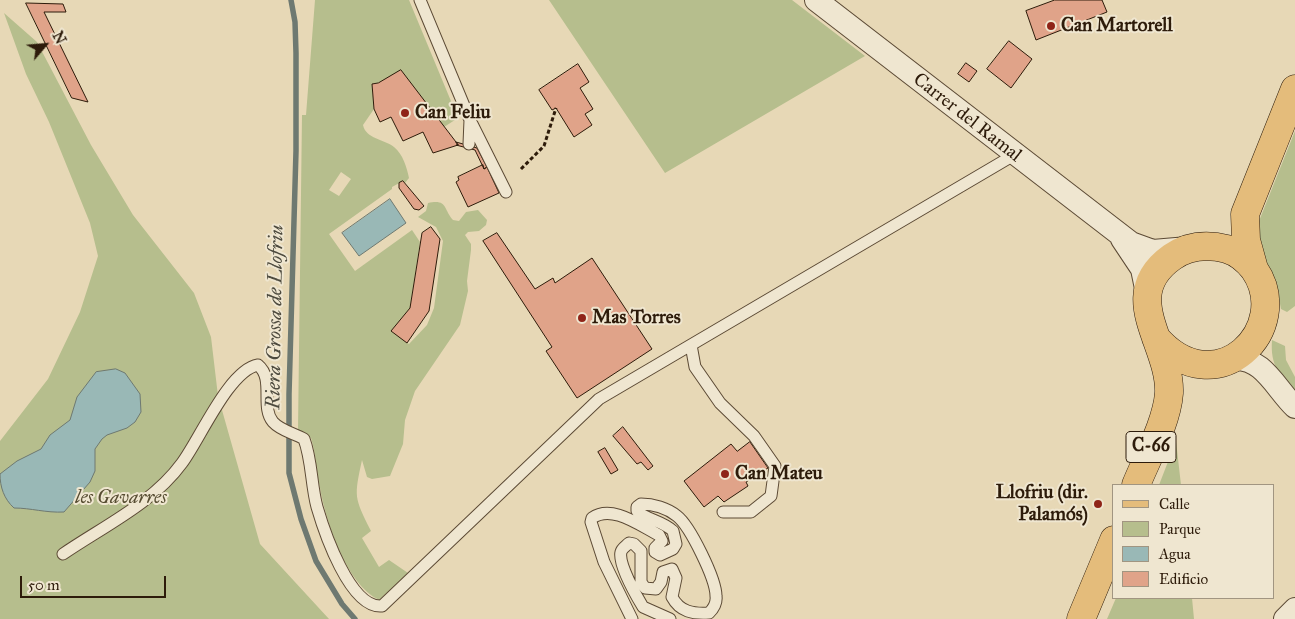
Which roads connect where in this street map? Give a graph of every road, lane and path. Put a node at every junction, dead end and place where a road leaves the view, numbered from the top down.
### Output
1 (420, 0) edge
2 (816, 0) edge
3 (1295, 90) edge
4 (556, 108) dead end
5 (470, 120) junction
6 (469, 144) dead end
7 (1014, 155) junction
8 (521, 169) dead end
9 (506, 192) dead end
10 (1249, 201) junction
11 (1118, 234) junction
12 (1197, 246) junction
13 (1254, 269) junction
14 (1148, 298) junction
15 (1263, 325) junction
16 (1156, 338) junction
17 (690, 345) junction
18 (1230, 361) junction
19 (1289, 401) edge
20 (1166, 409) junction
21 (1136, 484) edge
22 (723, 512) dead end
23 (1112, 545) edge
24 (63, 554) dead end
25 (1295, 609) edge
26 (632, 619) edge
27 (670, 619) edge
28 (1081, 619) edge
29 (1285, 619) edge

1 - 5 lane
2 - 7 street, Carrer del Ramal
3 - 10 main road
4 - 8 path
5 - 6 lane
5 - 9 lane
7 - 11 street, Carrer del Ramal
7 - 17 lane
10 - 12 main road
10 - 13 main road
11 - 12 street, Carrer del Ramal
11 - 14 street, Carrer del Ramal
12 - 13 main road
12 - 14 main road
13 - 15 main road
14 - 16 main road
15 - 18 main road
15 - 19 street
16 - 18 main road
16 - 20 main road
17 - 22 lane
17 - 24 lane
18 - 19 street
18 - 20 main road
20 - 21 main road, C-66
23 - 28 main road
25 - 29 street
26 - 27 lane

